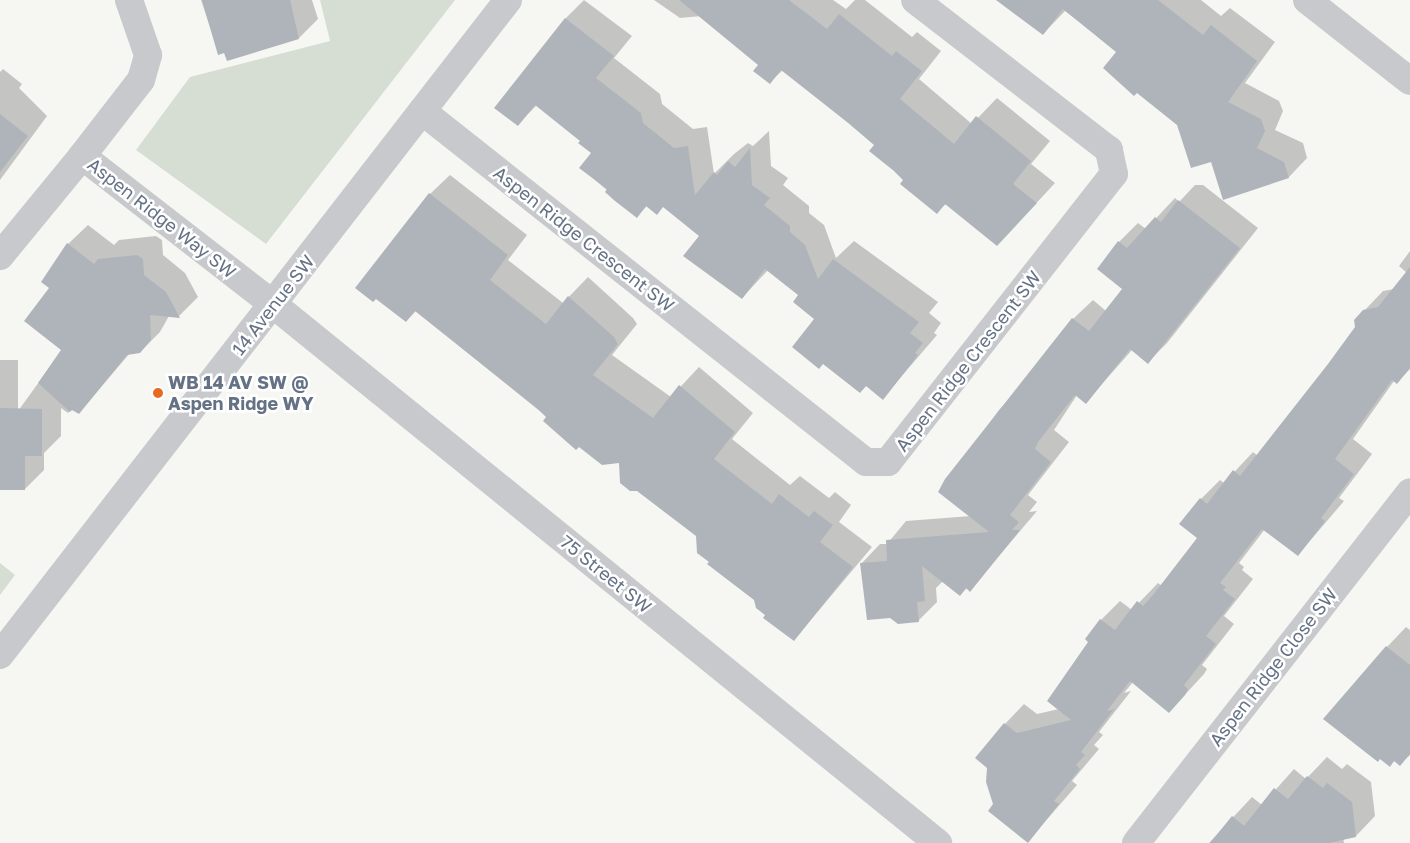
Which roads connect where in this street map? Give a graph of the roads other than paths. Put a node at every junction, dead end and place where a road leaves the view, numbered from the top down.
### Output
1 (130, 0) edge
2 (508, 0) edge
3 (915, 0) edge
4 (1307, 0) edge
5 (1410, 81) edge
6 (422, 111) junction
7 (82, 156) junction
8 (0, 256) edge
9 (274, 305) junction
10 (1410, 492) edge
11 (0, 655) edge
12 (938, 843) edge
13 (1136, 843) edge

1 - 7 street
2 - 6 street, 14 Avenue SW
3 - 6 street, Aspen Ridge Crescent SW
4 - 5 street
6 - 9 street, 14 Avenue SW
7 - 8 street, Aspen Ridge Way SW
7 - 9 street, Aspen Ridge Way SW
9 - 11 street, 14 Avenue SW
9 - 12 street, 75 Street SW
10 - 13 street, Aspen Ridge Close SW

